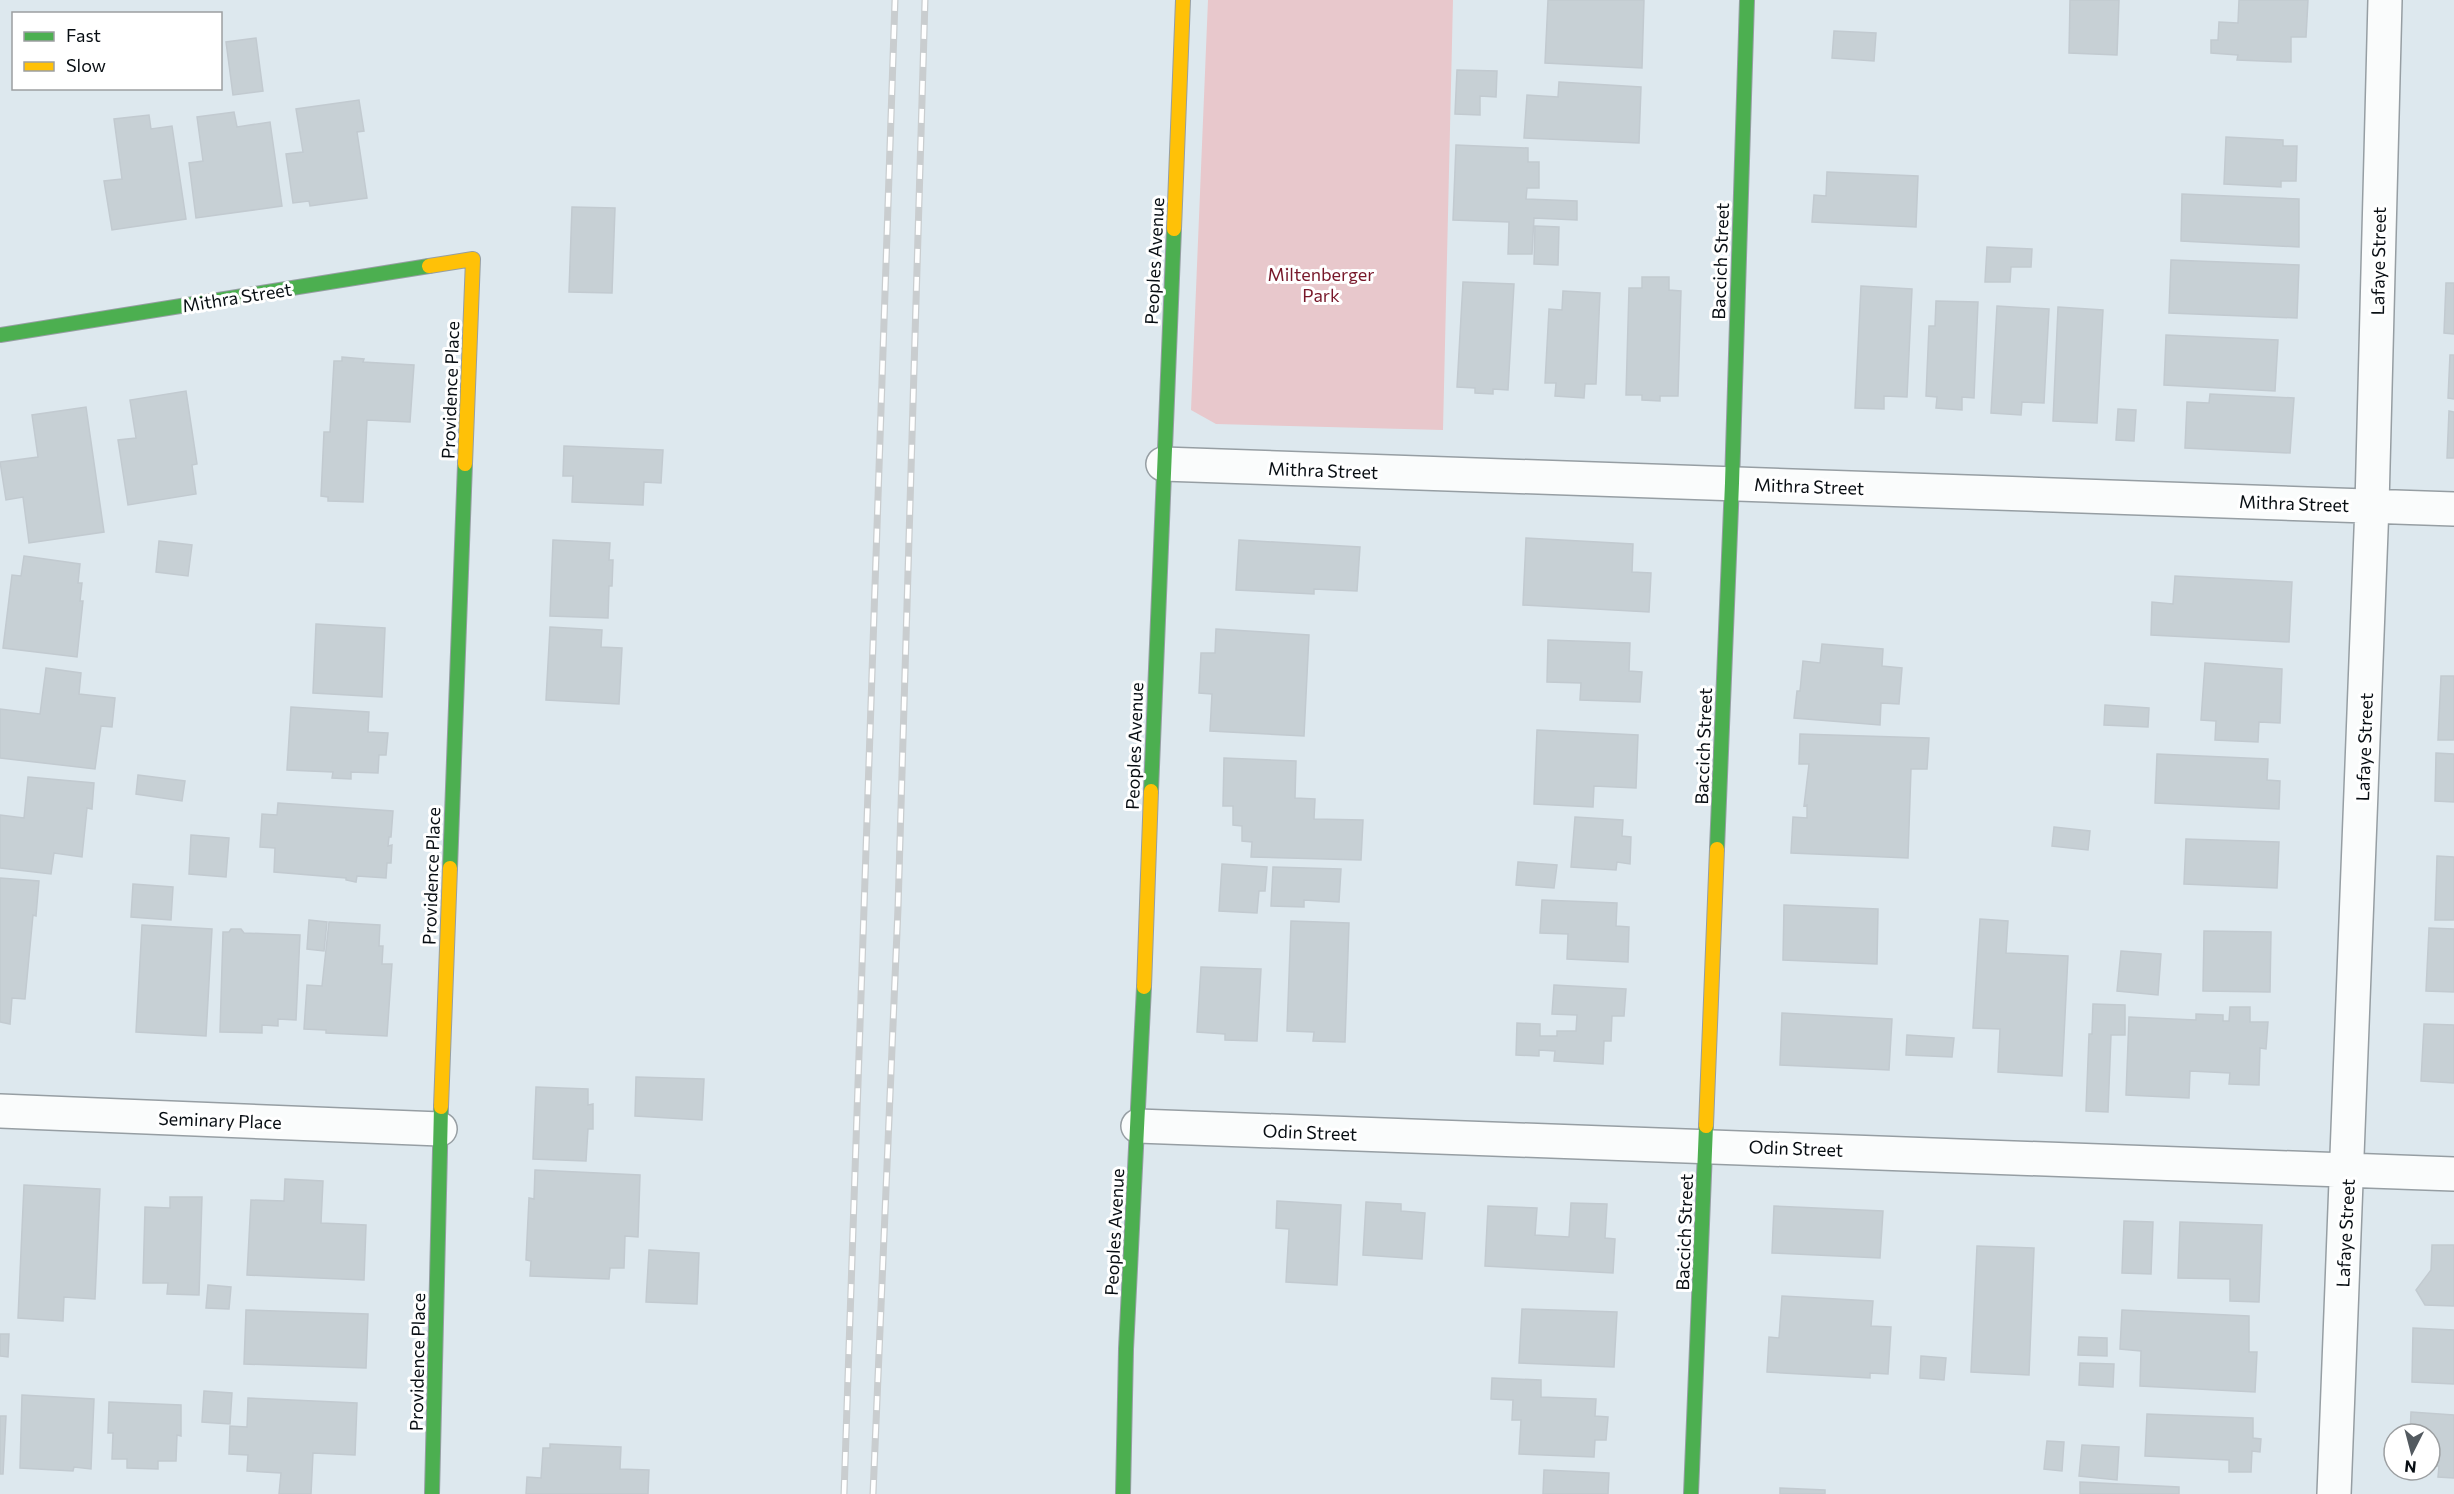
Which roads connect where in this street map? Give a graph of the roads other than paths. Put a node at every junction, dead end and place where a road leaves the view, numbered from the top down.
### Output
1 (1184, 0) edge
2 (1747, 0) edge
3 (2385, 0) edge
4 (473, 259) joint
5 (0, 335) edge
6 (1163, 464) junction
7 (1732, 483) junction
8 (2372, 505) junction
9 (2454, 509) edge
10 (0, 1111) edge
11 (1138, 1126) junction
12 (440, 1129) junction
13 (1705, 1145) junction
14 (2348, 1170) junction
15 (2454, 1174) edge
16 (432, 1494) edge
17 (1124, 1494) edge
18 (1691, 1494) edge
19 (2334, 1494) edge

1 - 6 street, Peoples Avenue
2 - 7 street, Baccich Street
3 - 8 street, Lafaye Street
4 - 5 street, Mithra Street
4 - 12 street, Providence Place
6 - 7 street, Mithra Street
6 - 11 street, Peoples Avenue
7 - 8 street, Mithra Street
7 - 13 street, Baccich Street
8 - 9 street, Mithra Street
8 - 14 street, Lafaye Street
10 - 12 street, Seminary Place
11 - 13 street, Odin Street
11 - 17 street, Peoples Avenue
12 - 16 street, Providence Place
13 - 14 street, Odin Street
13 - 18 street, Baccich Street
14 - 15 street, Odin Street
14 - 19 street, Lafaye Street

